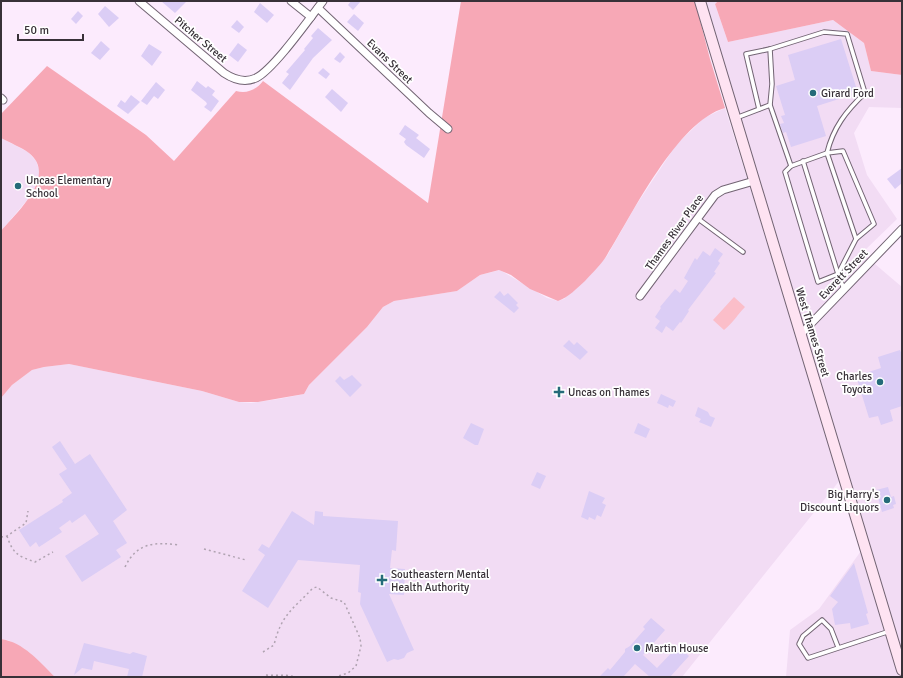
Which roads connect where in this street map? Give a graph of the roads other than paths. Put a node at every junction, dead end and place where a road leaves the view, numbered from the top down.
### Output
1 (139, 1) edge
2 (291, 1) edge
3 (324, 1) edge
4 (700, 1) edge
5 (318, 8) junction
6 (311, 17) junction
7 (770, 49) junction
8 (770, 105) junction
9 (759, 109) junction
10 (736, 119) junction
11 (448, 129) dead end
12 (828, 153) junction
13 (803, 161) junction
14 (791, 166) junction
15 (754, 181) junction
16 (697, 218) junction
17 (902, 229) edge
18 (856, 239) junction
19 (743, 252) dead end
20 (838, 274) junction
21 (844, 289) junction
22 (640, 296) dead end
23 (801, 334) junction
24 (890, 631) junction
25 (838, 647) junction
26 (902, 670) edge

1 - 6 street, Pitcher Street
2 - 6 street
3 - 5 street
4 - 10 main road, West Thames Street
5 - 6 street
5 - 11 street, Evans Street
7 - 8 lane
7 - 9 lane
7 - 12 lane
8 - 9 lane
8 - 14 lane
9 - 10 lane
10 - 15 main road, West Thames Street
12 - 13 lane
12 - 18 lane
12 - 18 lane
13 - 14 lane
13 - 20 lane
14 - 20 lane
15 - 16 street, Thames River Place
15 - 23 main road, West Thames Street
16 - 19 lane
16 - 22 street, Thames River Place
17 - 21 street, Everett Street
18 - 20 lane
20 - 21 lane
21 - 23 street, Everett Street
23 - 24 main road, West Thames Street
24 - 25 lane
24 - 26 main road, West Thames Street
25 - 25 lane

